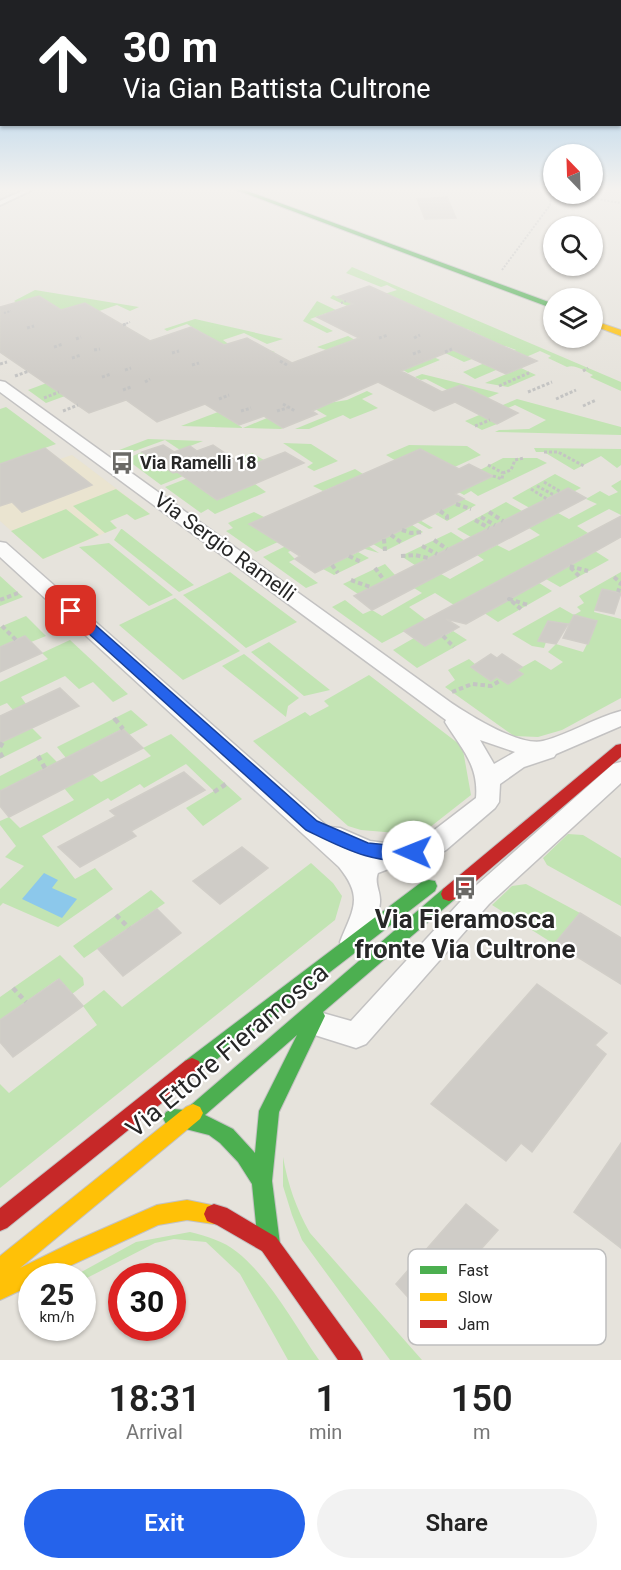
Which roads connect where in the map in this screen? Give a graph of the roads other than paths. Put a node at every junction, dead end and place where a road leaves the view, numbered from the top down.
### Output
1 (405, 251) edge
2 (543, 303) edge
3 (603, 326) edge
4 (621, 333) edge
5 (5, 381) edge
6 (0, 547) edge
7 (450, 702) junction
8 (617, 736) edge
9 (546, 751) junction
10 (621, 770) edge
11 (489, 782) junction
12 (311, 826) junction
13 (401, 854) junction
14 (443, 874) dead end
15 (363, 879) junction
16 (432, 909) junction
17 (453, 926) junction
18 (353, 943) junction
19 (329, 994) junction
20 (312, 1022) junction
21 (189, 1117) junction
22 (262, 1181) junction
23 (0, 1221) edge
24 (269, 1244) junction
25 (0, 1256) edge
26 (0, 1270) edge
27 (0, 1289) edge
28 (352, 1360) edge

1 - 2 main road
3 - 4 main road
5 - 7 street, Via Sergio Ramelli
6 - 12 street
7 - 9 street
7 - 11 street
8 - 9 street
8 - 16 main road, Via Ettore Fieramosca
9 - 11 street
10 - 17 street
11 - 13 street
12 - 13 street
12 - 15 street
13 - 15 street
14 - 18 main road, Via Ettore Fieramosca
15 - 18 street
16 - 17 street
16 - 19 main road, Via Ettore Fieramosca
17 - 20 street
18 - 23 main road, Via Ettore Fieramosca
19 - 20 main road
19 - 21 main road, Via Ettore Fieramosca
20 - 22 main road
21 - 22 main road
21 - 25 main road
21 - 26 main road, Via Ettore Fieramosca
22 - 24 main road
24 - 27 main road
24 - 28 main road

